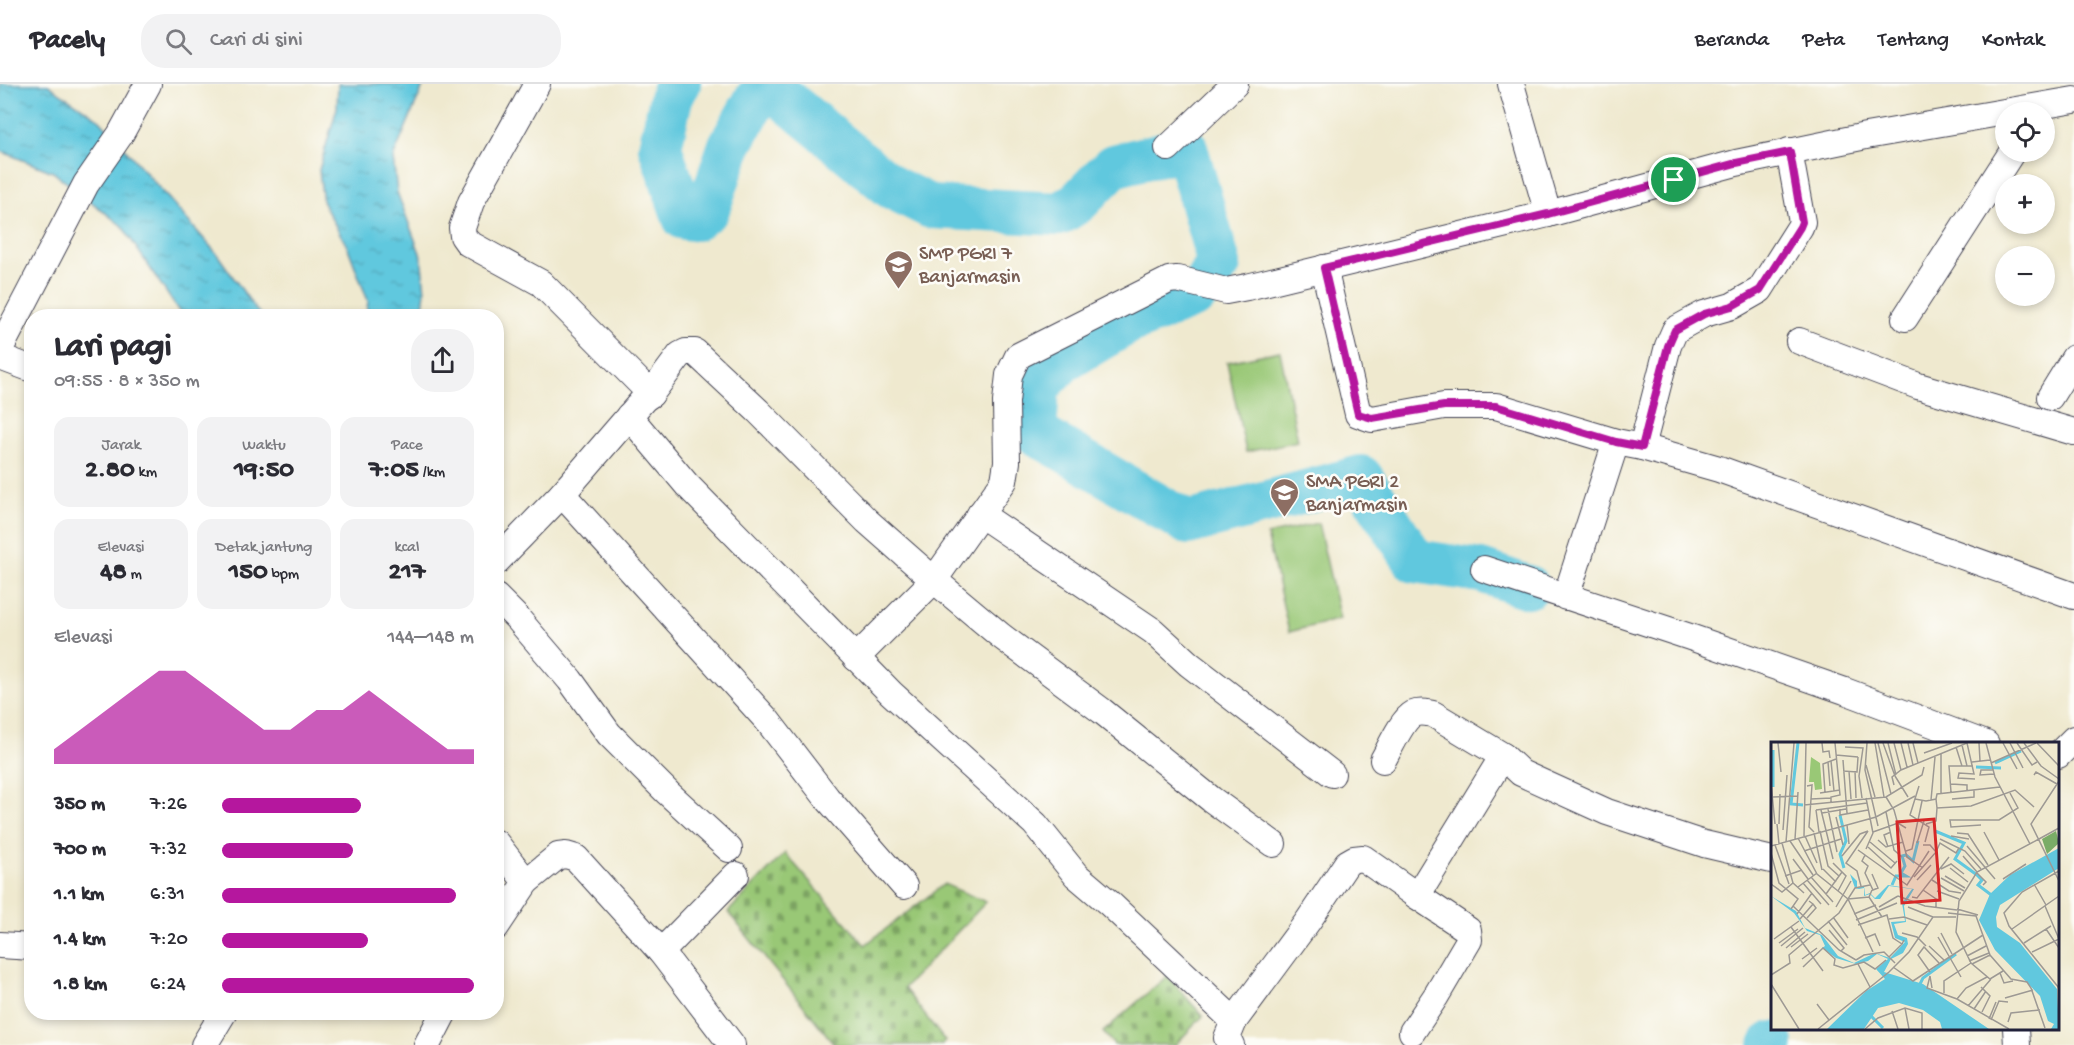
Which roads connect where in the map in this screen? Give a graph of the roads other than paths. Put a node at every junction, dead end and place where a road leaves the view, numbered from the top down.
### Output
1 (148, 84) edge
2 (537, 84) edge
3 (1234, 84) edge
4 (1511, 84) edge
5 (2074, 100) edge
6 (2039, 101) edge
7 (1168, 148) dead end
8 (1790, 152) junction
9 (2006, 162) edge
10 (1548, 214) junction
11 (1324, 268) junction
12 (1905, 318) dead end
13 (1799, 341) dead end
14 (0, 349) edge
15 (0, 357) edge
16 (2074, 358) edge
17 (24, 366) edge
18 (651, 394) junction
19 (2050, 397) dead end
20 (629, 416) junction
21 (2074, 432) edge
22 (1616, 442) junction
23 (1642, 447) junction
24 (562, 494) junction
25 (980, 514) junction
26 (504, 554) edge
27 (1484, 569) dead end
28 (934, 580) junction
29 (2074, 596) edge
30 (1566, 597) junction
31 (504, 605) edge
32 (856, 658) junction
33 (2074, 739) edge
34 (1981, 742) edge
35 (2059, 754) edge
36 (1503, 756) junction
37 (1383, 760) dead end
38 (1332, 774) dead end
39 (1273, 844) dead end
40 (729, 849) dead end
41 (504, 853) edge
42 (1771, 860) edge
43 (736, 875) dead end
44 (526, 882) junction
45 (904, 886) dead end
46 (1418, 896) junction
47 (504, 915) edge
48 (0, 945) edge
49 (24, 946) edge
50 (661, 952) junction
51 (219, 1020) edge
52 (440, 1020) edge
53 (2016, 1030) edge
54 (1412, 1032) dead end
55 (1232, 1033) edge
56 (204, 1045) edge
57 (427, 1045) edge
58 (732, 1045) edge
59 (2017, 1045) edge

1 - 14 street
2 - 18 street
3 - 7 street
4 - 10 street
5 - 6 street
6 - 8 street
8 - 10 street
8 - 23 street
9 - 12 street
10 - 11 street
11 - 22 street
11 - 25 street
13 - 21 street
15 - 17 street
16 - 19 street
18 - 20 street
18 - 28 street
20 - 24 street
20 - 32 street
22 - 23 street
22 - 30 street
23 - 29 street
24 - 26 street
24 - 45 street
25 - 28 street
25 - 38 street
27 - 30 street
28 - 32 street
28 - 39 street
30 - 34 street
31 - 40 street
32 - 55 street
33 - 35 street
36 - 37 street
36 - 42 street
36 - 46 street
41 - 44 street
43 - 50 street
44 - 47 street
44 - 50 street
46 - 54 street
46 - 55 street
48 - 49 street
50 - 58 street
51 - 56 street
52 - 57 street
53 - 59 street

